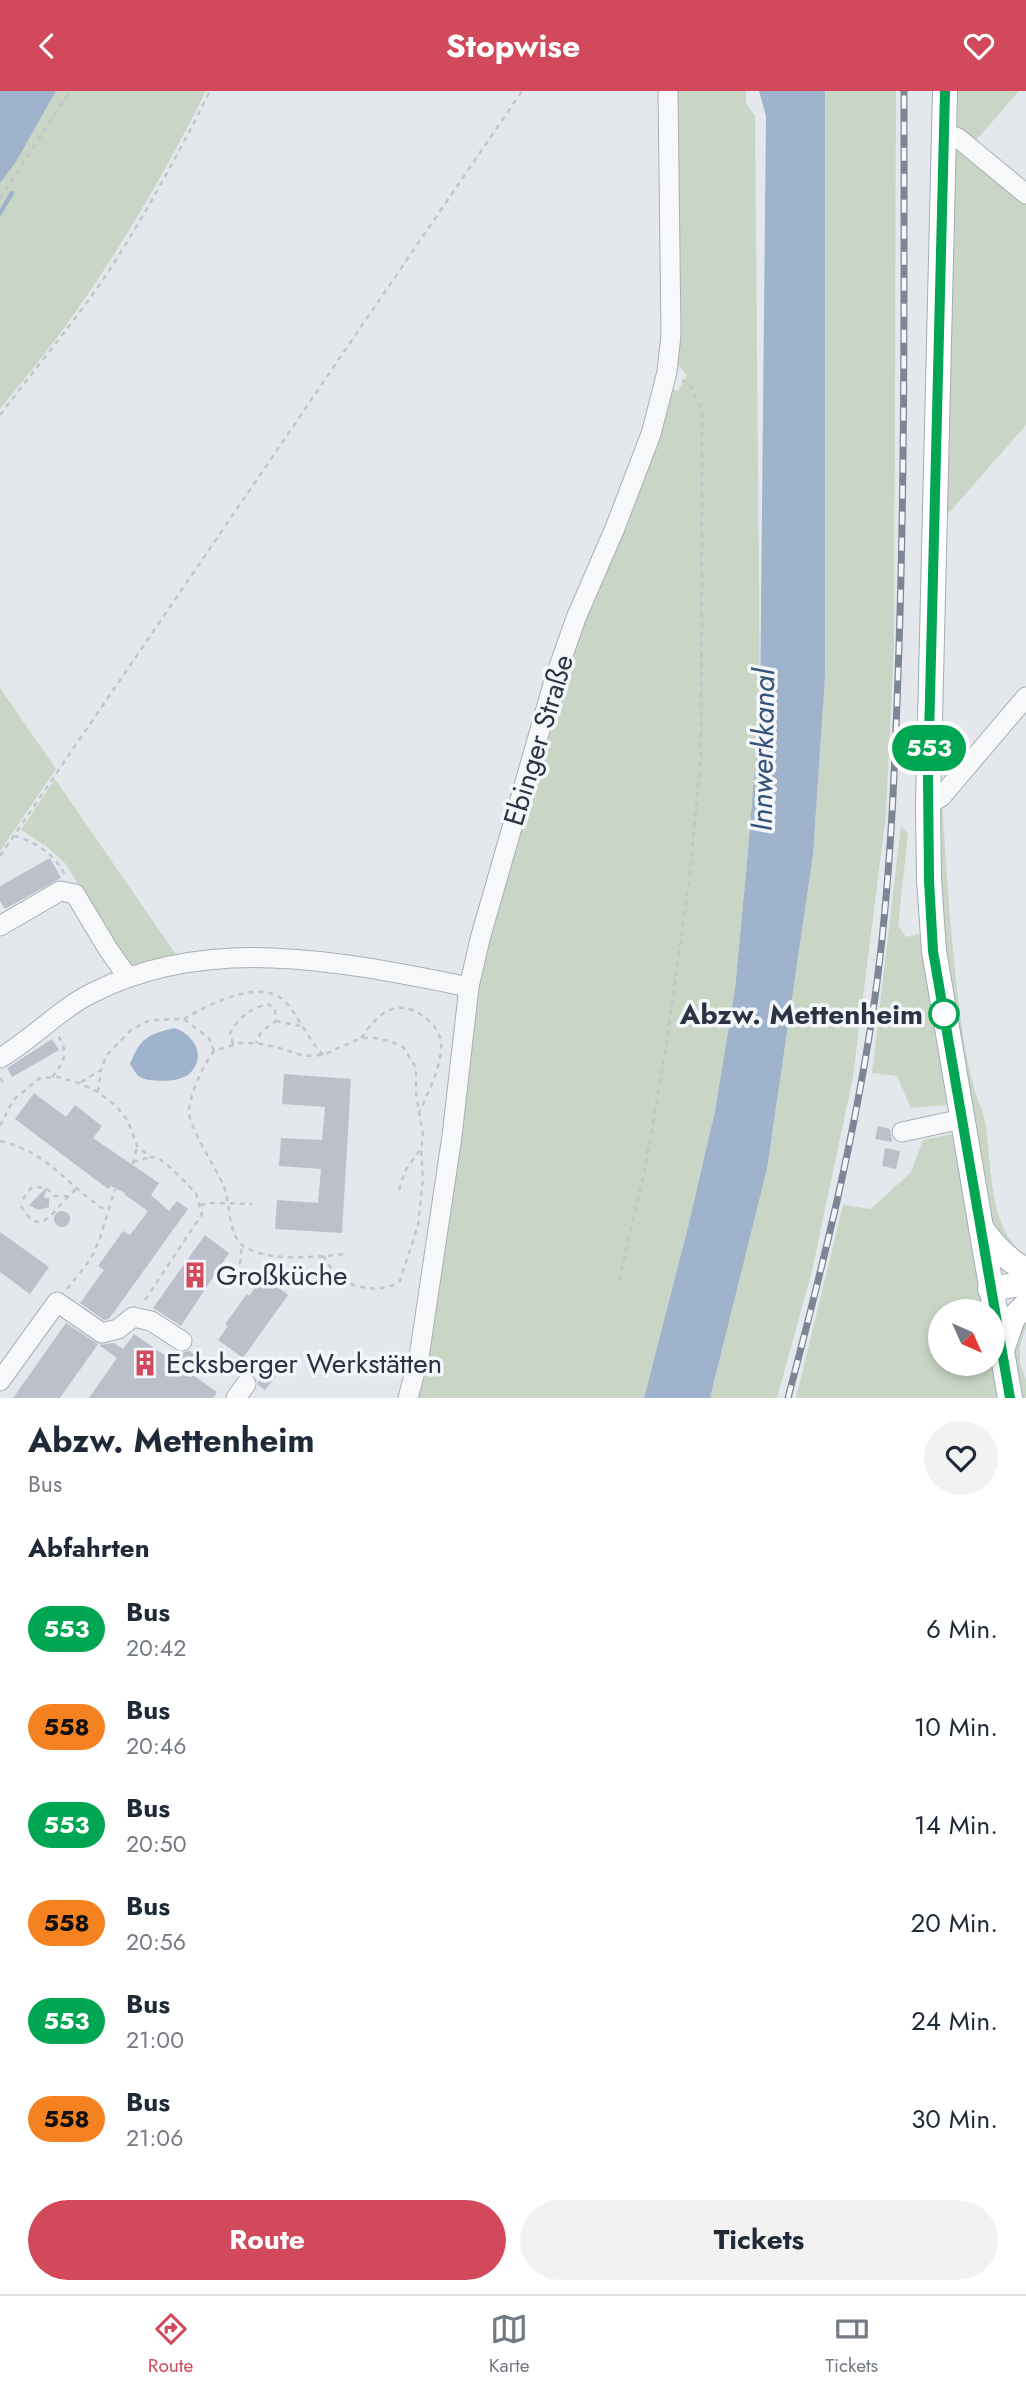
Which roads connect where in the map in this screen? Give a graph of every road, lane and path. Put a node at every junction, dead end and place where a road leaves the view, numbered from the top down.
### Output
1 (70, 91) edge
2 (210, 91) edge
3 (522, 91) edge
4 (668, 91) edge
5 (944, 91) edge
6 (943, 132) junction
7 (1026, 194) edge
8 (0, 199) edge
9 (667, 372) junction
10 (0, 415) edge
11 (1026, 697) edge
12 (928, 805) junction
13 (14, 836) junction
14 (0, 856) edge
15 (75, 894) junction
16 (0, 926) edge
17 (127, 976) junction
18 (469, 987) junction
19 (184, 1019) junction
20 (48, 1021) junction
21 (276, 1021) junction
22 (301, 1026) junction
23 (361, 1038) junction
24 (256, 1043) junction
25 (233, 1044) junction
26 (214, 1051) junction
27 (1, 1054) edge
28 (323, 1055) junction
29 (101, 1070) junction
30 (52, 1077) junction
31 (79, 1083) junction
32 (98, 1092) junction
33 (419, 1113) junction
34 (962, 1119) junction
35 (0, 1126) edge
36 (902, 1132) dead end
37 (0, 1141) edge
38 (136, 1146) junction
39 (421, 1148) junction
40 (150, 1157) junction
41 (133, 1163) junction
42 (121, 1179) dead end
43 (77, 1188) junction
44 (115, 1189) dead end
45 (399, 1190) dead end
46 (69, 1196) junction
47 (23, 1199) dead end
48 (230, 1203) junction
49 (252, 1204) dead end
50 (200, 1205) junction
51 (21, 1206) dead end
52 (107, 1211) junction
53 (981, 1227) junction
54 (242, 1245) junction
55 (345, 1254) dead end
56 (323, 1256) junction
57 (240, 1264) dead end
58 (1026, 1270) edge
59 (619, 1280) dead end
60 (1026, 1283) edge
61 (992, 1296) junction
62 (993, 1299) edge
63 (57, 1302) junction
64 (1026, 1303) edge
65 (133, 1317) junction
66 (182, 1341) dead end
67 (1005, 1342) edge
68 (1005, 1368) edge
69 (0, 1381) edge
70 (1009, 1391) edge
71 (236, 1398) edge
72 (249, 1398) edge
73 (408, 1398) edge

1 - 8 path
2 - 10 path
3 - 13 path
4 - 9 street, Ebinger Straße
5 - 6 main road
6 - 7 street
6 - 12 main road
9 - 18 street, Ebinger Straße
9 - 59 path
11 - 12 street
12 - 34 main road
13 - 14 path
13 - 15 path
15 - 16 street
15 - 17 street
17 - 18 street
17 - 20 street
18 - 73 street, Ebinger Straße
19 - 22 path
19 - 26 path
19 - 29 path
20 - 27 street
20 - 30 path
21 - 22 path
21 - 24 path
21 - 25 path
22 - 28 path
23 - 28 path
23 - 33 path
23 - 33 path
24 - 25 path
24 - 28 path
25 - 26 path
26 - 48 path
29 - 31 path
29 - 32 path
30 - 31 path
30 - 35 path
31 - 32 path
32 - 38 path
33 - 39 path
34 - 36 street
34 - 53 main road
37 - 43 path
38 - 40 path
38 - 41 path
39 - 45 path
39 - 56 path
40 - 41 path
40 - 50 path
41 - 42 path
43 - 46 path
43 - 52 path
44 - 52 path
46 - 47 path
46 - 51 path
48 - 49 path
48 - 50 path
48 - 54 path
50 - 65 path
52 - 63 path
53 - 58 main road
53 - 61 main road
54 - 56 path
54 - 57 path
55 - 56 path
60 - 61 main road
61 - 62 main road
61 - 64 main road
63 - 65 street
63 - 69 street
64 - 67 main road
65 - 66 street
68 - 70 main road
71 - 72 street

